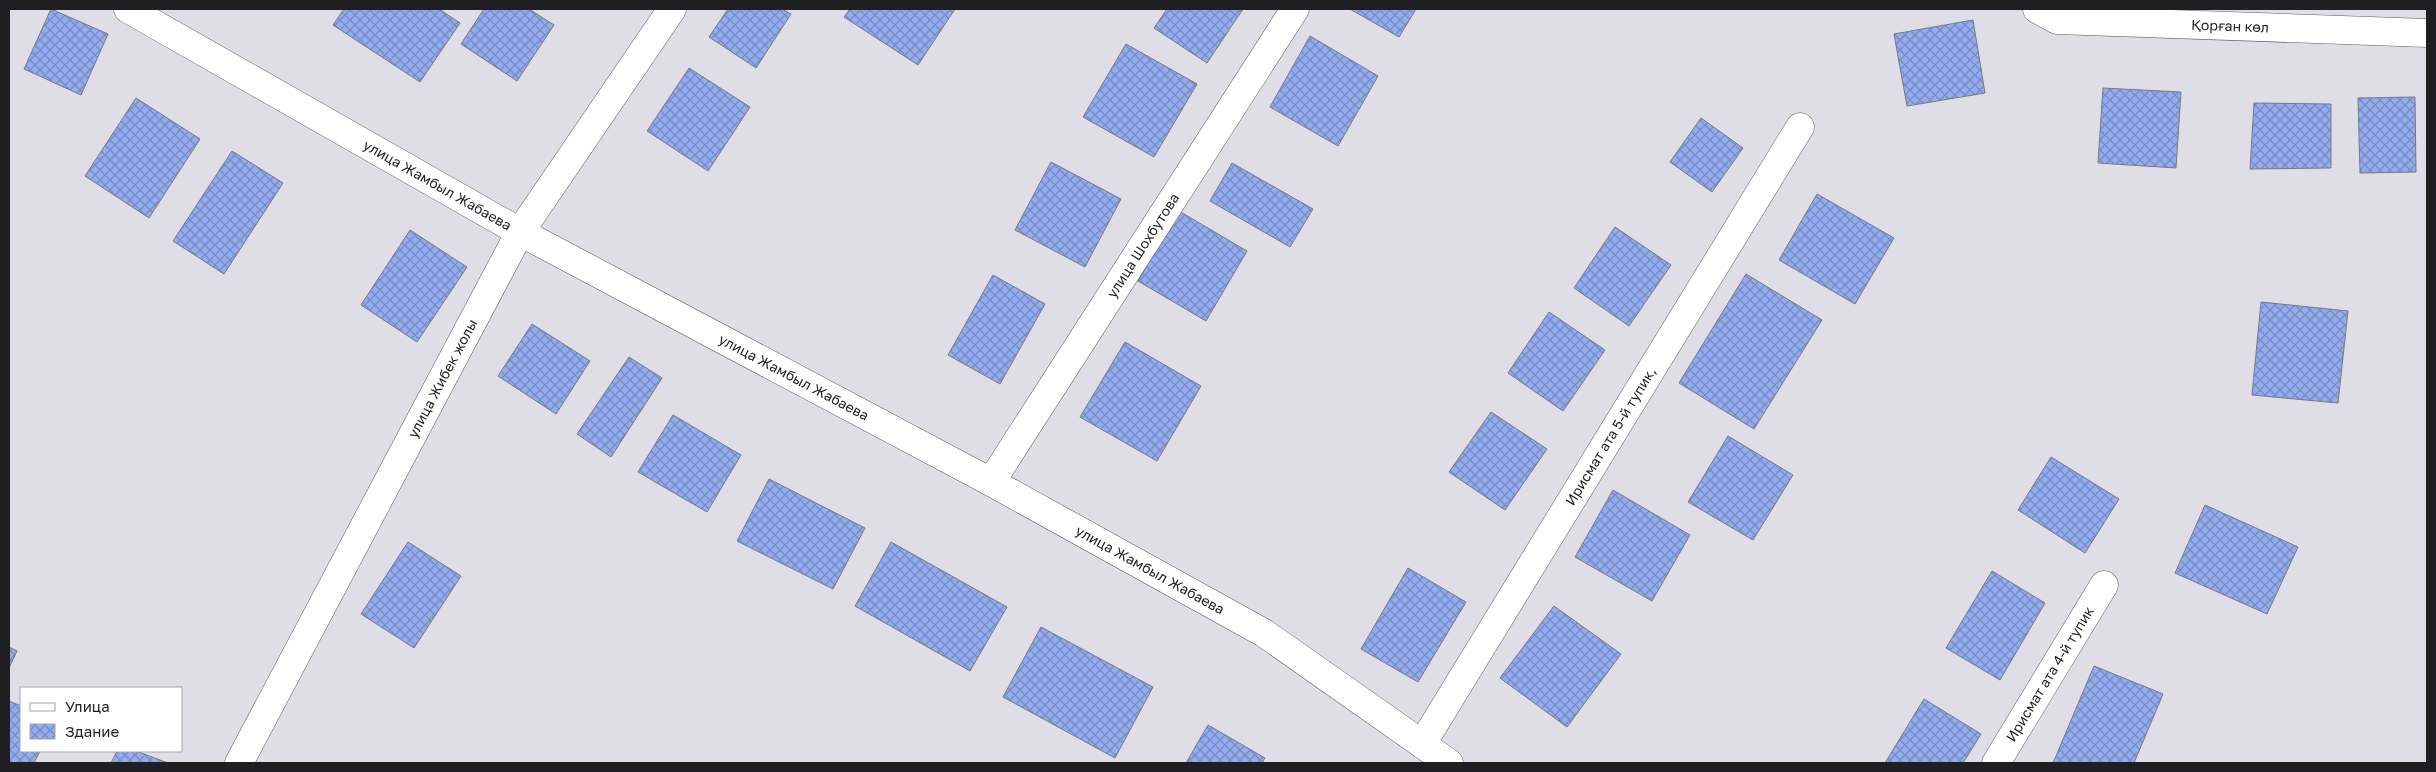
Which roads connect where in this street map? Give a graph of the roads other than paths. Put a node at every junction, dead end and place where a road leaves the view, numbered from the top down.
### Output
1 (128, 9) edge
2 (672, 9) edge
3 (1295, 9) edge
4 (2038, 9) edge
5 (2427, 33) edge
6 (1800, 127) dead end
7 (520, 232) junction
8 (991, 482) junction
9 (2104, 585) dead end
10 (1422, 744) junction
11 (239, 763) edge
12 (1449, 763) edge
13 (1996, 763) edge

1 - 7 street, улица Жамбыл Жабаева
2 - 7 street, улица Жибек жолы
3 - 8 street, улица Шохбутова
4 - 5 street, Қорған көл
6 - 10 street, Ирисмат ата 5-й тупик,
7 - 8 street, улица Жамбыл Жабаева
7 - 11 street, улица Жибек жолы
8 - 10 street, улица Жамбыл Жабаева
9 - 13 street, Ирисмат ата 4-й тупик
10 - 12 street, улица Жамбыл Жабаева

